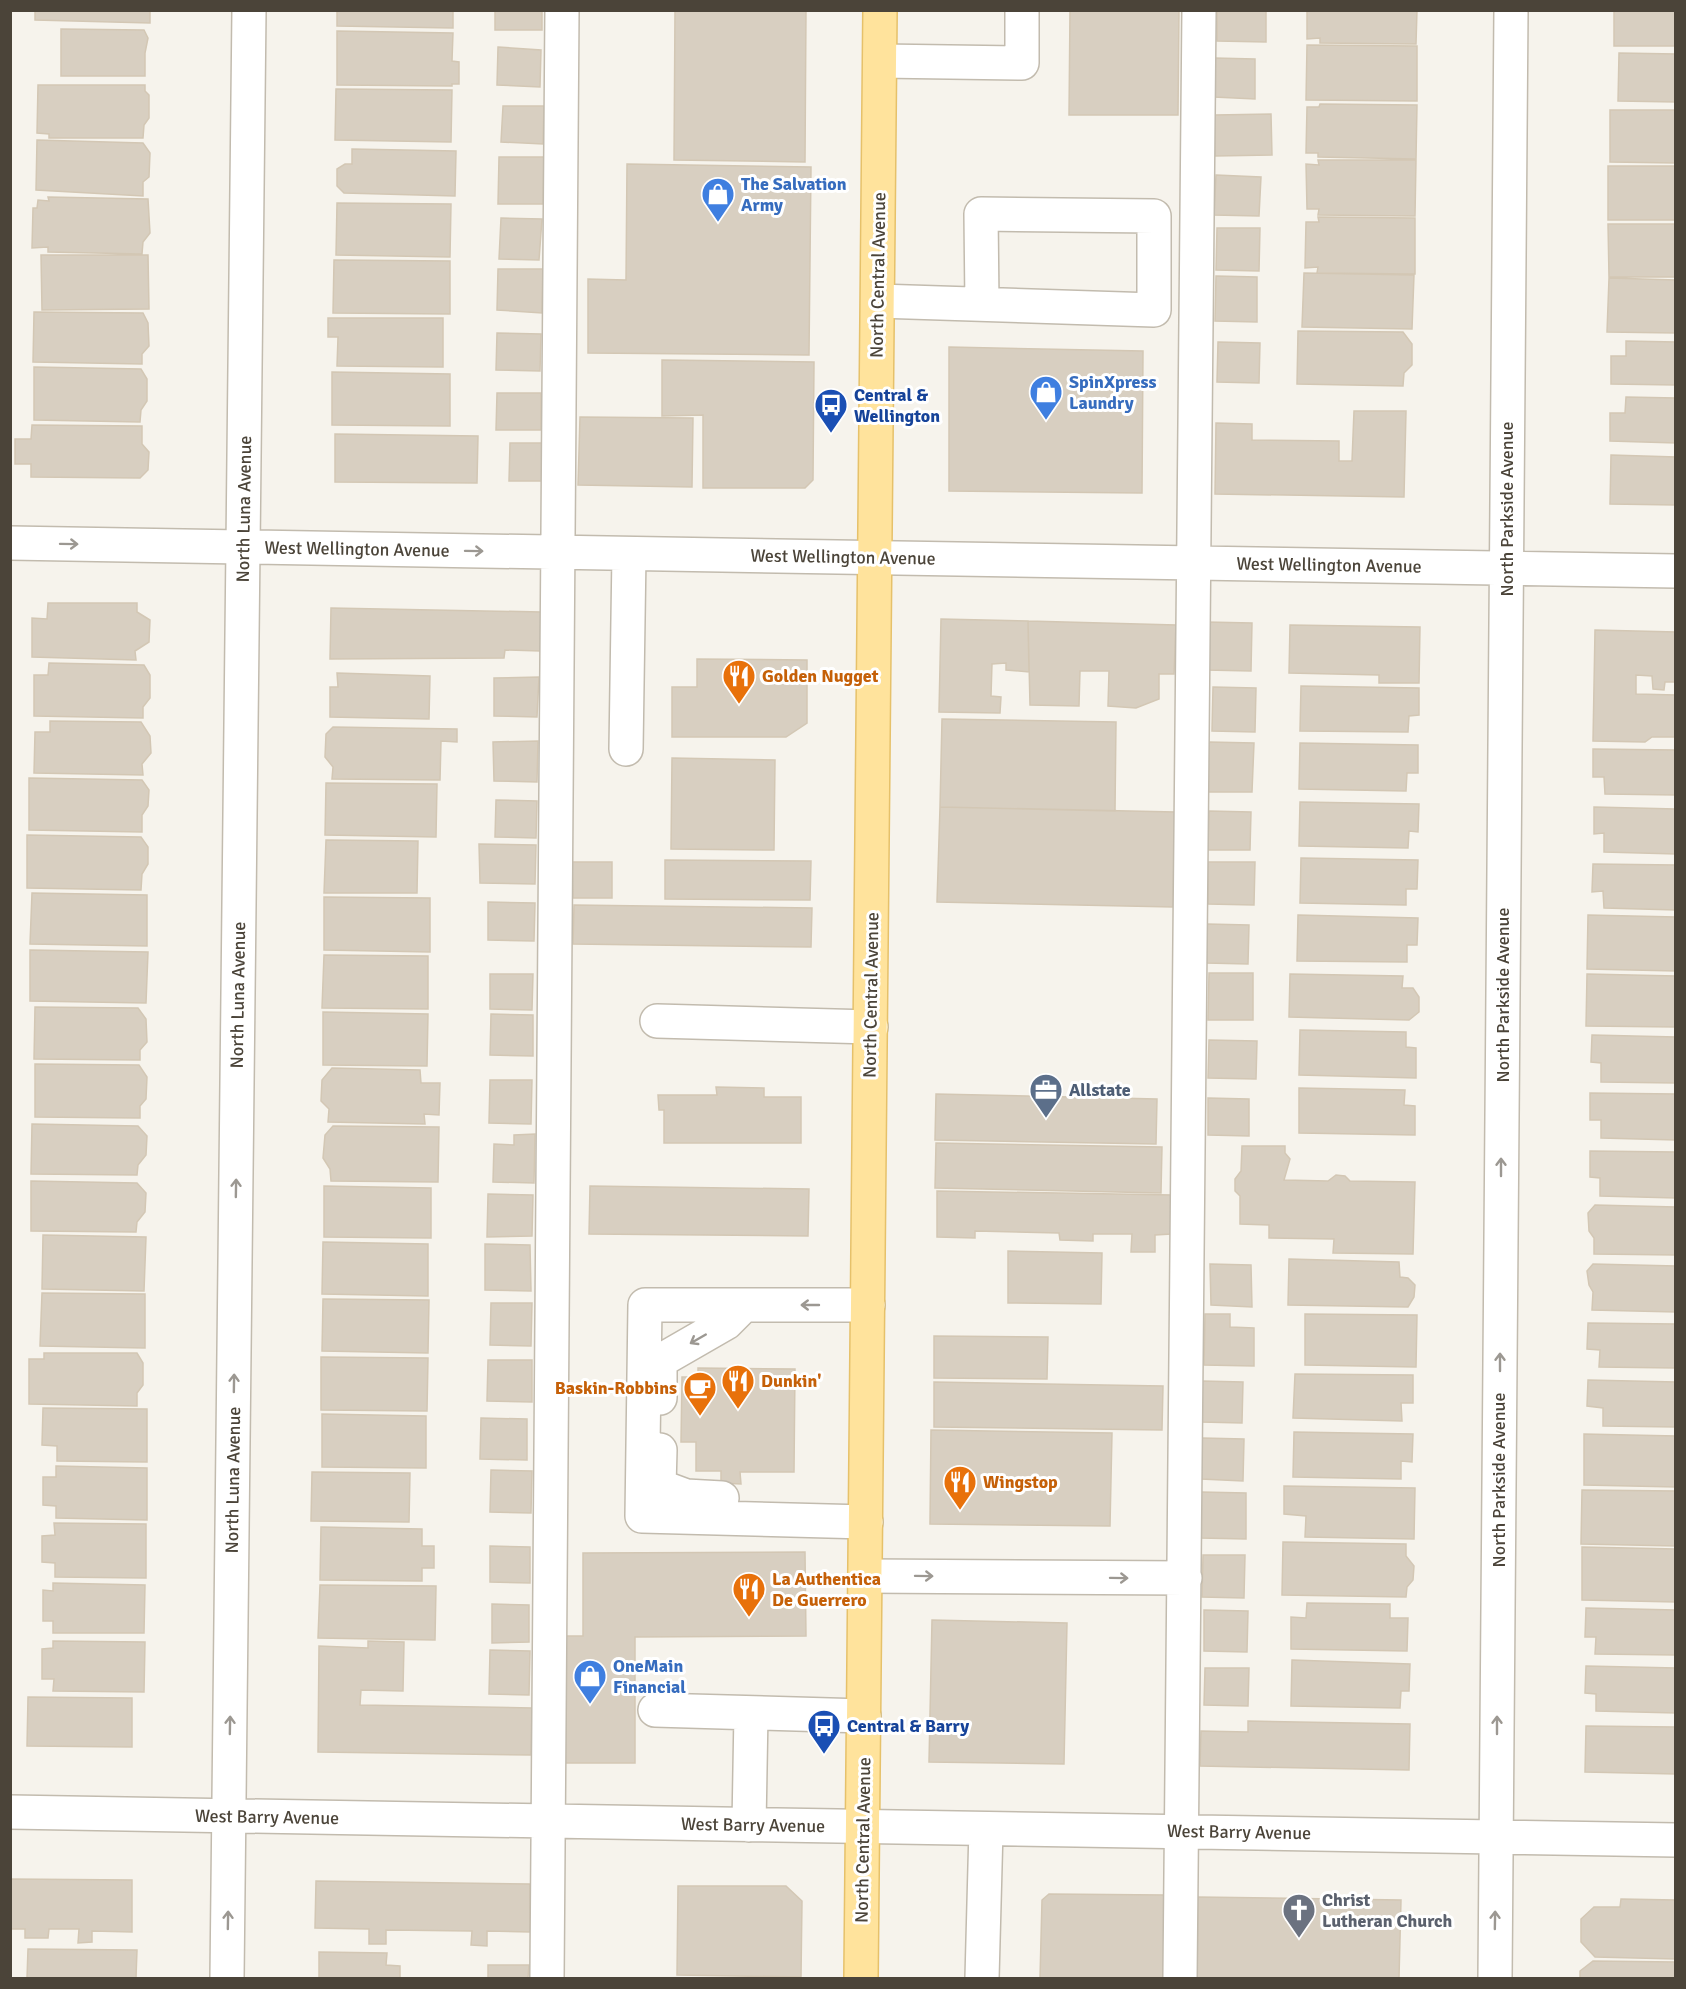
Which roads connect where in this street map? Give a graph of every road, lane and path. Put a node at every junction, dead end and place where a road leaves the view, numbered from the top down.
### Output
1 (249, 10) edge
2 (562, 10) edge
3 (880, 10) edge
4 (1022, 10) edge
5 (1199, 10) edge
6 (1511, 10) edge
7 (880, 61) junction
8 (878, 301) junction
9 (982, 304) junction
10 (10, 543) edge
11 (243, 547) junction
12 (556, 553) junction
13 (630, 554) junction
14 (875, 558) junction
15 (1194, 563) junction
16 (1506, 568) junction
17 (1676, 570) edge
18 (626, 749) dead end
19 (657, 1021) dead end
20 (871, 1027) junction
21 (744, 1305) junction
22 (868, 1305) junction
23 (805, 1521) junction
24 (866, 1522) junction
25 (866, 1576) junction
26 (1185, 1578) junction
27 (655, 1710) dead end
28 (751, 1713) junction
29 (864, 1716) junction
30 (10, 1812) edge
31 (229, 1816) junction
32 (548, 1821) junction
33 (749, 1825) junction
34 (863, 1826) junction
35 (986, 1829) junction
36 (1183, 1831) junction
37 (1496, 1837) junction
38 (1676, 1840) edge
39 (227, 1978) edge
40 (547, 1978) edge
41 (861, 1978) edge
42 (982, 1978) edge
43 (1180, 1978) edge
44 (1495, 1978) edge

1 - 11 street, North Luna Avenue
2 - 12 street
3 - 7 main road, North Central Avenue
4 - 7 street
5 - 15 street
6 - 16 street, North Parkside Avenue
7 - 8 main road, North Central Avenue
8 - 9 street
8 - 14 main road, North Central Avenue
9 - 9 street
10 -> 11 street, West Wellington Avenue
11 -> 12 street, West Wellington Avenue
31 -> 11 street, North Luna Avenue
12 - 13 street, West Wellington Avenue
12 - 32 street
13 - 14 street, West Wellington Avenue
13 - 18 street
14 - 15 street, West Wellington Avenue
14 - 20 main road, North Central Avenue
15 - 16 street, West Wellington Avenue
15 - 26 street
16 - 17 street, West Wellington Avenue
37 -> 16 street, North Parkside Avenue
19 - 20 street
20 - 22 main road, North Central Avenue
22 -> 21 street
21 -> 23 street
21 - 23 street
22 - 24 main road, North Central Avenue
23 - 24 street
24 - 25 main road, North Central Avenue
25 -> 26 street
25 - 29 main road, North Central Avenue
26 - 36 street
27 - 28 street
28 - 29 street
28 - 33 street
29 - 34 main road, North Central Avenue
30 - 31 street, West Barry Avenue
31 - 32 street, West Barry Avenue
39 -> 31 street, North Luna Avenue
32 - 33 street, West Barry Avenue
32 - 40 street
33 - 34 street, West Barry Avenue
34 - 35 street, West Barry Avenue
34 - 41 main road, North Central Avenue
35 - 36 street, West Barry Avenue
35 - 42 street
36 - 37 street, West Barry Avenue
36 - 43 street
37 - 38 street, West Barry Avenue
44 -> 37 street, North Parkside Avenue

